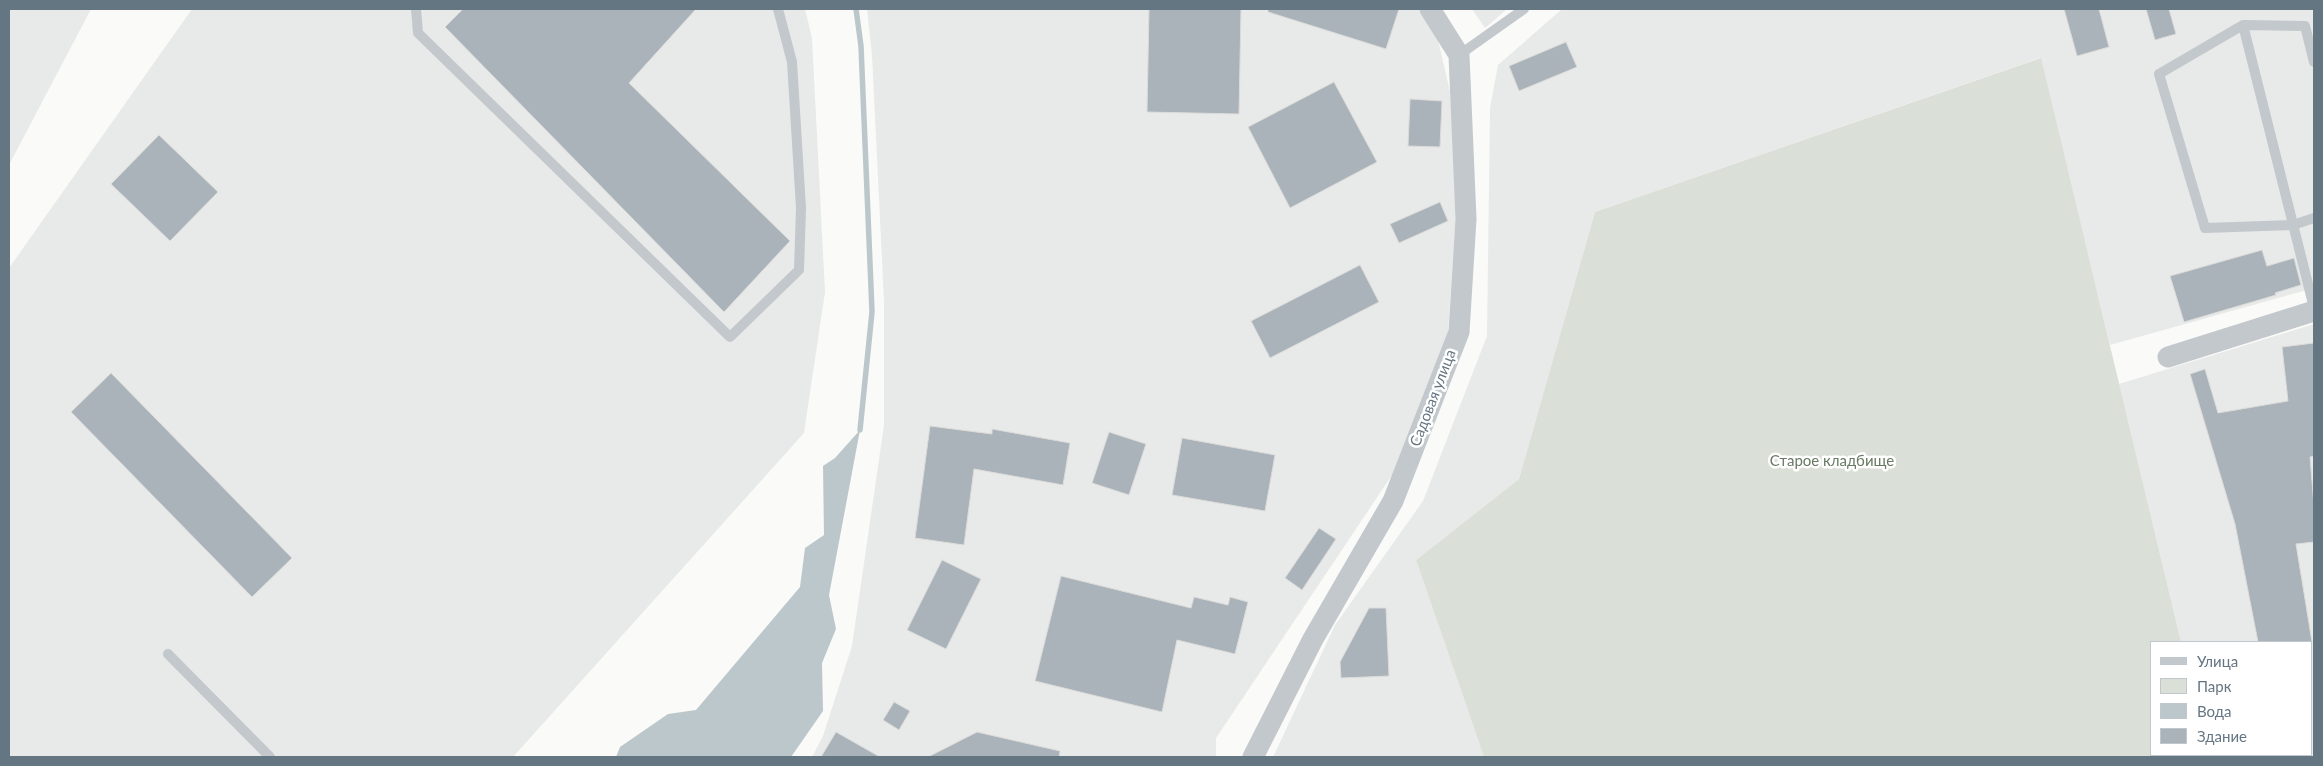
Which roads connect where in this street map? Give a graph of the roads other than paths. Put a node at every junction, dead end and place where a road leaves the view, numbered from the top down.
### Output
1 (416, 9) edge
2 (778, 9) edge
3 (1430, 9) edge
4 (1524, 9) edge
5 (2243, 25) junction
6 (1459, 55) junction
7 (2314, 62) edge
8 (2314, 218) edge
9 (2293, 225) junction
10 (2314, 310) edge
11 (2168, 356) dead end
12 (168, 654) dead end
13 (270, 757) edge
14 (1253, 757) edge

1 - 2 lane
3 - 6 street, Садовая улица
4 - 6 lane
5 - 7 lane
5 - 9 lane
5 - 9 lane
6 - 14 street, Садовая улица
8 - 9 lane
9 - 10 lane
10 - 11 street
12 - 13 lane

